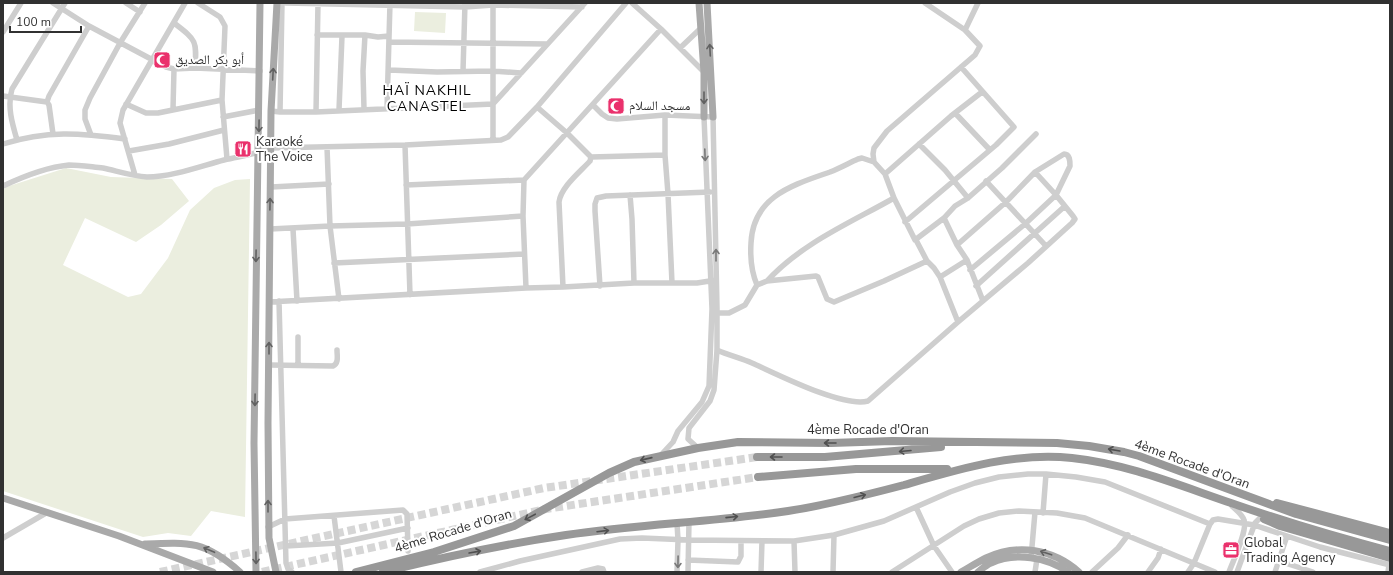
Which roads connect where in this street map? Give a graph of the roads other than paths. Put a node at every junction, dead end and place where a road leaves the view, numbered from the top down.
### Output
1 (21, 3) edge
2 (53, 3) edge
3 (126, 3) edge
4 (146, 3) edge
5 (185, 3) edge
6 (198, 3) edge
7 (260, 3) edge
8 (277, 3) edge
9 (282, 3) edge
10 (286, 3) edge
11 (626, 3) edge
12 (632, 3) edge
13 (699, 3) edge
14 (707, 3) edge
15 (925, 3) edge
16 (934, 3) edge
17 (978, 3) edge
18 (318, 4) edge
19 (390, 4) edge
20 (493, 4) edge
21 (418, 5) edge
22 (465, 5) edge
23 (583, 5) edge
24 (64, 6) edge
25 (934, 10) junction
26 (140, 12) junction
27 (174, 23) junction
28 (89, 26) junction
29 (700, 28) junction
30 (661, 29) junction
31 (965, 30) junction
32 (3, 32) edge
33 (318, 35) junction
34 (365, 35) junction
35 (342, 36) junction
36 (389, 39) junction
37 (464, 43) junction
38 (492, 43) junction
39 (120, 44) junction
40 (547, 44) junction
41 (680, 48) junction
42 (152, 60) junction
43 (961, 67) junction
44 (195, 68) junction
45 (174, 69) junction
46 (223, 69) junction
47 (389, 70) junction
48 (260, 71) junction
49 (464, 71) junction
50 (492, 71) junction
51 (704, 72) junction
52 (521, 73) junction
53 (712, 79) junction
54 (982, 92) junction
55 (3, 96) edge
56 (10, 97) junction
57 (222, 100) junction
58 (47, 102) junction
59 (126, 104) junction
60 (493, 104) junction
61 (593, 105) junction
62 (537, 107) junction
63 (387, 108) junction
64 (172, 109) junction
65 (364, 109) junction
66 (259, 110) junction
67 (339, 110) junction
68 (272, 111) junction
69 (280, 112) junction
70 (316, 112) junction
71 (955, 113) junction
72 (665, 115) junction
73 (704, 116) junction
74 (223, 117) junction
75 (714, 117) junction
76 (224, 130) junction
77 (567, 132) junction
78 (53, 134) junction
79 (91, 134) junction
80 (1036, 134) dead end
81 (17, 140) junction
82 (125, 140) junction
83 (493, 140) junction
84 (3, 144) edge
85 (919, 144) junction
86 (405, 146) junction
87 (327, 147) junction
88 (271, 148) junction
89 (990, 150) junction
90 (128, 151) junction
91 (258, 154) junction
92 (665, 155) junction
93 (591, 157) junction
94 (227, 160) junction
95 (874, 162) junction
96 (1036, 172) junction
97 (885, 174) junction
98 (135, 175) junction
99 (524, 180) junction
100 (986, 181) junction
101 (954, 182) junction
102 (328, 184) junction
103 (406, 185) junction
104 (3, 186) edge
105 (271, 187) junction
106 (707, 192) junction
107 (716, 192) junction
108 (668, 194) junction
109 (630, 195) junction
110 (1056, 196) junction
111 (894, 198) junction
112 (968, 198) junction
113 (1006, 202) junction
114 (1065, 206) junction
115 (523, 216) junction
116 (944, 218) junction
117 (905, 222) junction
118 (407, 224) junction
119 (1025, 224) junction
120 (330, 226) junction
121 (270, 229) junction
122 (293, 229) junction
123 (1034, 233) junction
124 (916, 240) junction
125 (957, 245) junction
126 (1046, 246) junction
127 (524, 254) junction
128 (409, 259) junction
129 (967, 260) junction
130 (927, 261) junction
131 (334, 263) junction
132 (970, 270) junction
133 (940, 277) junction
134 (713, 280) junction
135 (767, 281) junction
136 (634, 283) junction
137 (672, 283) junction
138 (757, 285) junction
139 (600, 286) junction
140 (976, 286) junction
141 (526, 288) junction
142 (563, 288) junction
143 (410, 295) junction
144 (339, 299) junction
145 (279, 301) junction
146 (297, 301) junction
147 (983, 301) junction
148 (269, 302) junction
149 (714, 313) junction
150 (958, 322) junction
151 (298, 337) dead end
152 (337, 350) dead end
153 (717, 350) junction
154 (269, 365) junction
155 (281, 365) junction
156 (298, 365) junction
157 (705, 404) junction
158 (972, 443) junction
159 (698, 448) junction
160 (660, 456) junction
161 (757, 457) tunnel mouth
162 (957, 469) junction
163 (1046, 474) junction
164 (758, 477) tunnel mouth
165 (1240, 494) junction
166 (3, 498) edge
167 (1218, 498) junction
168 (1232, 506) junction
169 (916, 507) junction
170 (1035, 512) junction
171 (46, 513) junction
172 (1043, 513) junction
173 (334, 516) junction
174 (1261, 517) junction
175 (285, 519) junction
176 (689, 522) junction
177 (677, 523) junction
178 (1210, 524) junction
179 (1245, 524) junction
180 (1254, 525) junction
181 (268, 527) junction
182 (408, 528) junction
183 (1390, 533) edge
184 (834, 535) junction
185 (1128, 535) junction
186 (1287, 536) junction
187 (3, 538) edge
188 (678, 540) junction
189 (689, 540) junction
190 (1390, 540) edge
191 (741, 541) junction
192 (762, 541) junction
193 (794, 541) junction
194 (338, 542) junction
195 (140, 544) junction
196 (286, 546) junction
197 (934, 546) junction
198 (1161, 549) junction
199 (1390, 550) edge
200 (408, 551) dead end
201 (1033, 556) junction
202 (688, 560) junction
203 (1279, 561) junction
204 (1194, 563) junction
205 (1390, 563) edge
206 (213, 572) edge
207 (240, 572) edge
208 (256, 572) edge
209 (276, 572) edge
210 (292, 572) edge
211 (341, 572) edge
212 (356, 572) edge
213 (383, 572) edge
214 (480, 572) edge
215 (582, 572) edge
216 (604, 572) edge
217 (678, 572) edge
218 (688, 572) edge
219 (761, 572) edge
220 (795, 572) edge
221 (833, 572) edge
222 (892, 572) edge
223 (952, 572) edge
224 (962, 572) edge
225 (978, 572) edge
226 (1035, 572) edge
227 (1068, 572) edge
228 (1079, 572) edge
229 (1092, 572) edge
230 (1148, 572) edge
231 (1188, 572) edge
232 (1215, 572) edge
233 (1229, 572) edge
234 (1237, 572) edge
235 (1275, 572) edge
236 (1313, 572) edge
237 (1388, 572) edge

1 - 32 street
2 - 24 street
3 - 26 street
4 - 26 street
5 - 27 street
6 - 46 street
7 - 48 main road
68 -> 8 main road
9 - 69 street
10 - 18 street
11 - 62 street
12 - 30 street
13 - 29 main road
53 -> 14 main road
15 - 25 street
16 - 25 street
17 - 31 street
18 - 19 street
18 - 33 street
19 - 21 street
19 - 36 street
20 - 22 street
20 - 23 street
20 - 38 street
21 - 22 street
22 - 37 street
23 - 40 street
24 - 28 street
24 - 56 street
25 - 31 street
26 - 39 street
27 - 42 street
27 - 44 street
28 - 39 street
28 - 58 street
29 - 41 street
29 - 51 main road
30 - 41 street
30 - 61 street
31 - 43 street
33 - 35 street
33 - 70 street
34 - 35 street
34 - 36 street
34 - 65 street
35 - 67 street
36 - 37 street
36 - 47 street
37 - 38 street
37 - 49 street
38 - 40 street
38 - 50 street
39 - 42 street
39 - 79 street
40 - 52 street
41 - 51 street
42 - 45 street
42 - 59 street
43 - 54 street
43 - 95 street
44 - 45 street
44 - 46 street
45 - 64 street
46 - 48 street
46 - 57 street
47 - 49 street
47 - 63 street
48 - 66 main road
49 - 50 street
50 - 52 street
50 - 60 street
51 - 53 street
51 -> 73 main road
52 - 60 street
53 - 75 main road
54 - 71 street
54 - 89 street
55 - 56 street
56 - 58 street
56 - 81 street
57 - 64 street
57 - 74 street
58 - 78 street
59 - 64 street
59 - 82 street
60 - 63 street
60 - 83 street
61 - 72 street
61 - 77 street
62 - 77 street
62 - 83 street
63 - 65 street
65 - 67 street
66 - 74 street
66 -> 91 main road
67 - 70 street
68 - 69 street
68 - 88 main road
69 - 70 street
71 - 85 street
71 - 89 street
72 - 73 street
72 - 92 street
73 - 75 street
73 -> 106 street
74 - 76 street
75 - 107 street
76 - 90 street
76 - 94 street
77 - 93 street
77 - 99 street
78 - 79 street
78 - 81 street
79 - 82 street
80 - 100 street
81 - 84 street
82 - 90 street
83 - 86 street
85 - 97 street
85 - 101 street
86 - 87 street
86 - 103 street
87 - 88 street
87 - 102 street
88 - 91 street
88 - 105 main road
89 - 101 street
90 - 98 street
91 - 94 street
91 -> 208 main road
92 - 93 street
92 - 108 street
93 - 142 street
94 - 98 street
95 - 97 street
95 - 138 street
96 - 110 street
96 - 110 street
96 - 113 street
97 - 111 street
98 - 104 street
99 - 103 street
99 - 115 street
100 - 112 street
100 - 113 street
101 - 112 street
101 - 117 street
102 - 105 street
102 - 120 street
103 - 118 street
121 -> 105 main road
106 - 107 street
106 - 108 street
106 - 134 street
134 -> 107 street
108 - 109 street
108 - 137 street
109 - 136 street
109 - 139 street
110 - 114 street
110 - 119 street
111 - 117 street
111 - 135 street
112 - 116 street
113 - 119 street
113 - 125 street
114 - 123 street
114 - 126 street
115 - 118 street
115 - 127 street
116 - 124 street
116 - 125 street
117 - 124 street
118 - 120 street
118 - 128 street
119 - 123 street
119 - 132 street
120 - 122 street
120 - 131 street
121 - 122 street
121 - 148 main road
122 - 146 street
123 - 126 street
123 - 140 street
124 - 130 street
125 - 129 street
126 - 147 street
127 - 128 street
127 - 141 street
128 - 131 street
128 - 143 street
129 - 132 street
129 - 133 street
130 - 133 street
130 - 135 street
131 - 144 street
132 - 140 street
133 - 150 street
134 - 137 street
134 - 149 street
135 - 138 street
136 - 137 street
136 - 139 street
138 - 149 street
139 - 142 street
140 - 147 street
141 - 142 street
141 - 143 street
143 - 144 street
144 - 146 street
145 - 146 street
145 - 148 street
145 - 155 street
147 - 150 street
154 -> 148 main road
149 - 153 street
149 - 157 street
150 - 153 street
151 - 156 street
152 - 156 street
153 - 157 street
154 - 155 street
181 -> 154 main road
155 - 156 street
155 - 175 street
157 - 159 street
157 - 160 street
158 -> 159 highway, 4ème Rocade d'Oran
158 -> 161 highway
165 -> 158 highway, 4ème Rocade d'Oran
159 - 160 highway, 4ème Rocade d'Oran
160 -> 212 highway, 4ème Rocade d'Oran
162 - 164 highway
162 - 167 highway, 4ème Rocade d'Oran
176 -> 162 highway, 4ème Rocade d'Oran
163 - 169 street
163 - 172 street
163 - 178 street
165 - 183 highway
165 - 190 highway, 4ème Rocade d'Oran
166 - 171 main road
167 - 168 highway
167 - 199 highway, 4ème Rocade d'Oran
168 - 174 highway
168 - 179 street
169 - 184 street
169 - 197 street
170 - 172 street
170 - 197 street
170 - 201 street
171 - 187 street
171 - 195 main road
172 - 185 street
173 - 175 street
173 - 182 street
173 - 194 street
174 - 180 street
174 - 205 highway
175 - 181 street
175 - 196 street
176 - 177 highway, 4ème Rocade d'Oran
176 - 189 street
177 - 188 street
213 -> 177 highway, 4ème Rocade d'Oran
178 - 179 street
178 - 204 street
179 - 180 street
179 - 233 street
180 - 186 street
180 - 234 street
181 - 209 main road
182 - 194 street
182 - 200 street
184 - 193 street
184 - 221 street
185 - 198 street
185 - 229 street
186 - 203 street
186 - 205 street
188 - 189 street
188 - 214 street
188 -> 217 street
189 - 191 street
189 - 202 street
191 - 192 street
191 - 202 street
192 - 193 street
192 - 219 street
193 - 220 street
194 - 196 street
194 - 211 street
195 - 206 main road
207 -> 195 main road
196 - 210 street
197 - 222 street
197 - 223 street
198 - 204 street
198 - 230 street
201 - 224 main road
201 - 225 main road
201 - 226 street
201 - 227 main road
228 -> 201 main road
202 - 218 street
203 - 235 street
203 - 236 street
204 - 231 street
204 - 232 street
205 - 237 street
215 - 216 street

